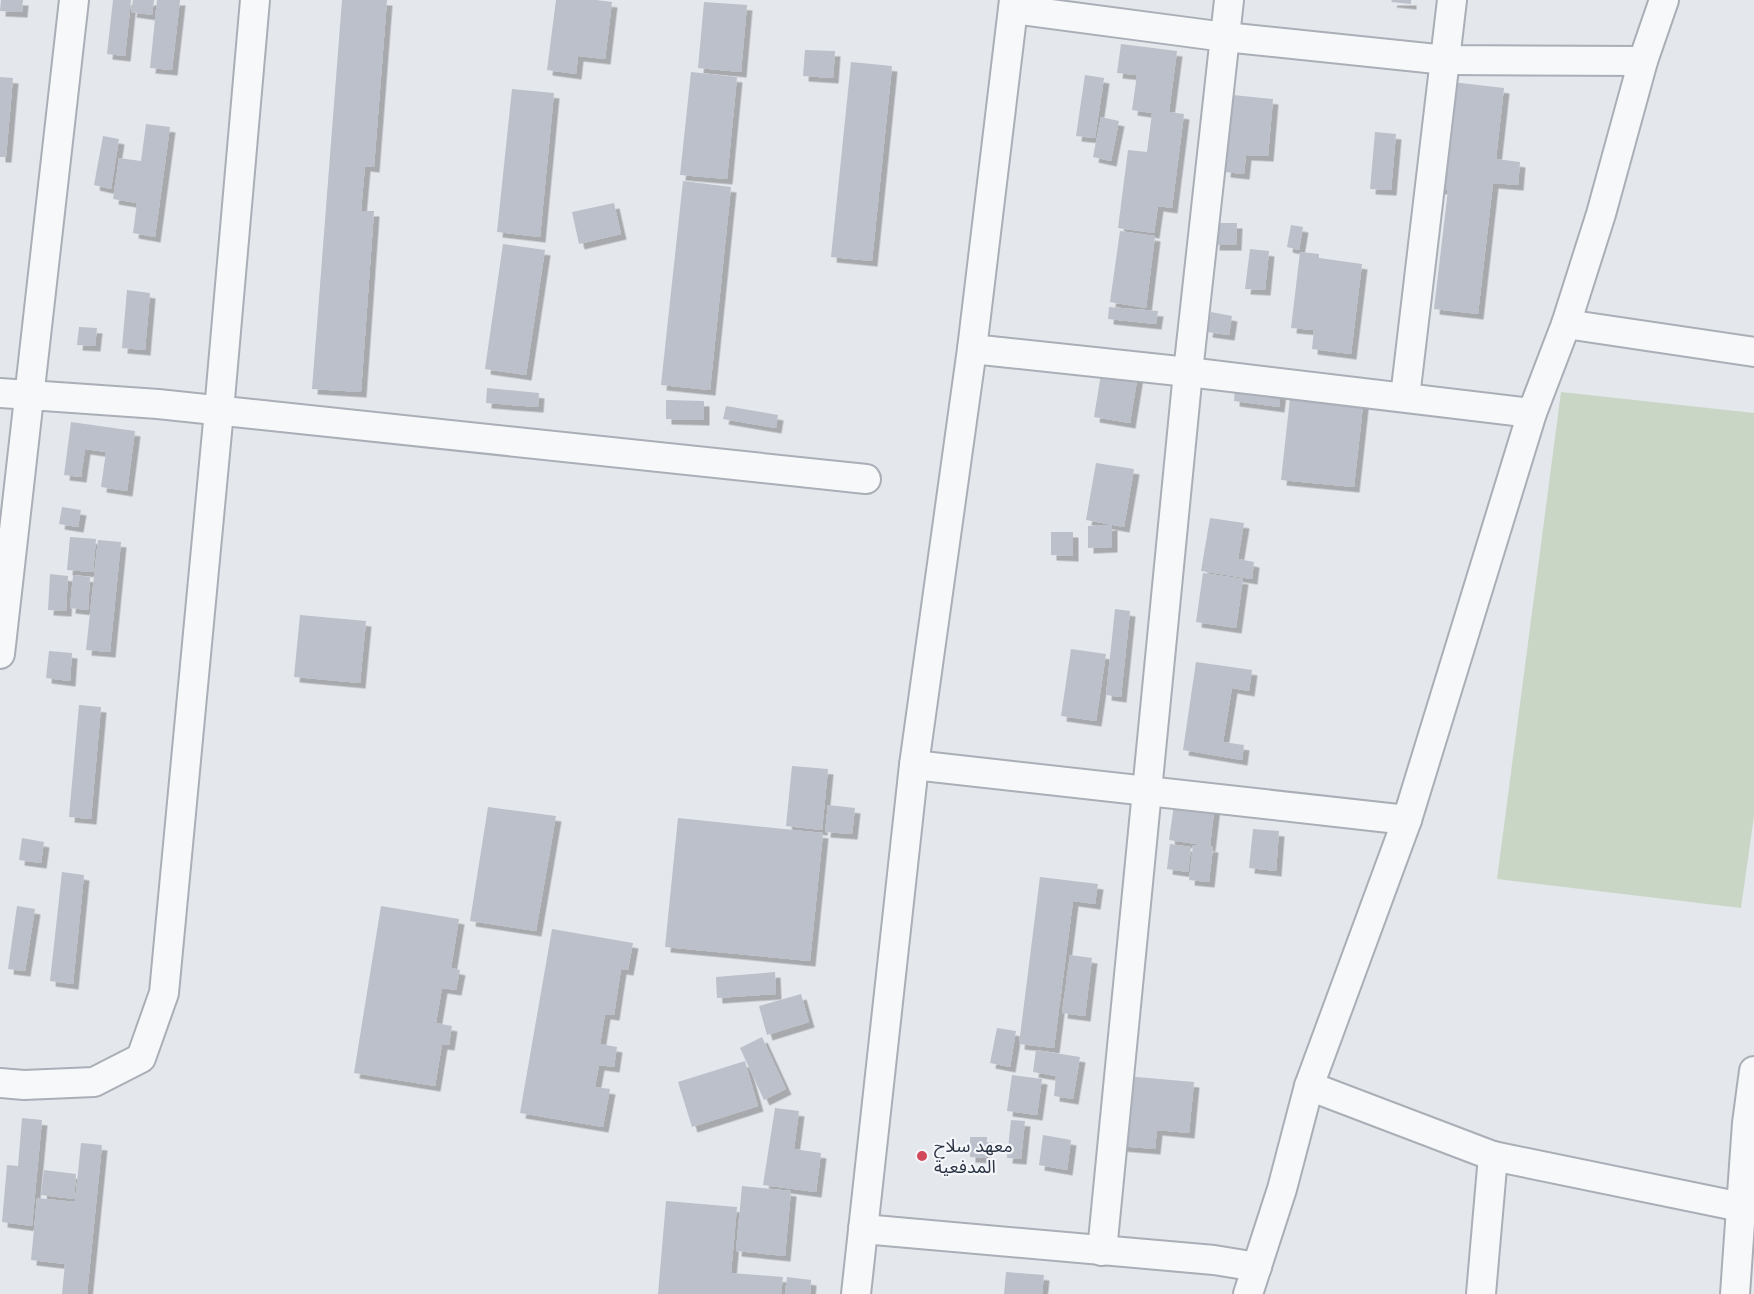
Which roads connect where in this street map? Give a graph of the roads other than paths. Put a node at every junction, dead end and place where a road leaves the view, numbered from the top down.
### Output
1 (74, 0) edge
2 (255, 0) edge
3 (1229, 0) edge
4 (1452, 0) edge
5 (1664, 0) edge
6 (1013, 5) edge
7 (1226, 37) junction
8 (1446, 60) junction
9 (1643, 61) junction
10 (1566, 324) junction
11 (972, 349) junction
12 (1754, 352) edge
13 (1188, 372) junction
14 (0, 393) edge
15 (30, 396) junction
16 (1405, 397) junction
17 (219, 411) junction
18 (1532, 413) junction
19 (866, 479) dead end
20 (0, 654) edge
21 (914, 765) junction
22 (1147, 790) junction
23 (1407, 820) junction
24 (1754, 1071) edge
25 (0, 1083) edge
26 (1309, 1086) junction
27 (1751, 1123) edge
28 (1493, 1156) junction
29 (1741, 1207) junction
30 (863, 1229) junction
31 (1102, 1251) junction
32 (1257, 1267) junction
33 (856, 1294) edge
34 (1248, 1294) edge
35 (1481, 1294) edge
36 (1735, 1294) edge

1 - 15 street
2 - 17 street
3 - 7 street
4 - 8 street
5 - 9 street
6 - 7 street
6 - 11 street
7 - 8 street
7 - 13 street
8 - 9 street
8 - 16 street
9 - 10 street
10 - 12 street
10 - 18 street
11 - 13 street
11 - 21 street
13 - 16 street
13 - 22 street
14 - 15 street
15 - 17 street
15 - 20 street
16 - 18 street
17 - 19 street
17 - 25 street
18 - 23 street
21 - 22 street
21 - 30 street
22 - 23 street
22 - 31 street
23 - 26 street
24 - 27 street
26 - 28 street
26 - 32 street
27 - 29 street
28 - 29 street
28 - 35 street
29 - 36 street
30 - 31 street
30 - 33 street
31 - 32 street
32 - 34 street

